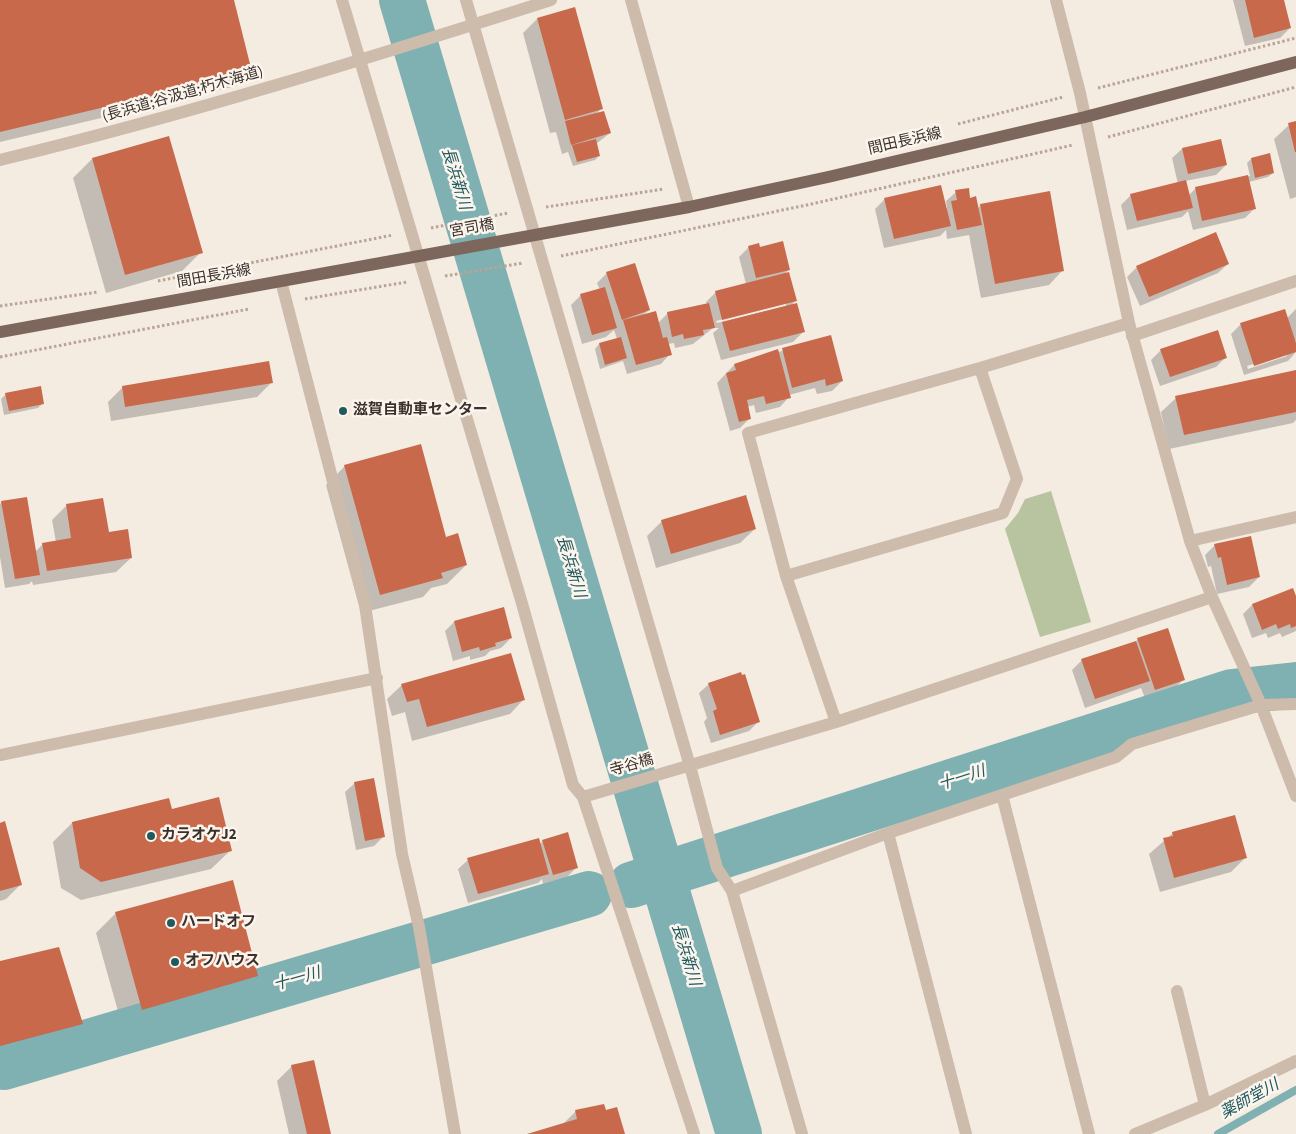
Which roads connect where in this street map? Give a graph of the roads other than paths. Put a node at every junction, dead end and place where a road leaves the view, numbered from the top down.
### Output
1 (342, 0) edge
2 (466, 0) edge
3 (551, 0) edge
4 (631, 0) edge
5 (1056, 0) edge
6 (474, 25) junction
7 (361, 60) junction
8 (1296, 62) edge
9 (1085, 116) junction
10 (0, 160) edge
11 (688, 207) junction
12 (535, 234) junction
13 (517, 238) joint
14 (433, 253) joint
15 (416, 256) junction
16 (281, 281) junction
17 (1296, 281) edge
18 (1129, 323) junction
19 (0, 332) edge
20 (1132, 336) junction
21 (980, 368) junction
22 (1296, 517) edge
23 (1190, 541) junction
24 (786, 576) junction
25 (1212, 597) junction
26 (377, 678) junction
27 (1260, 702) junction
28 (1296, 704) edge
29 (836, 722) junction
30 (0, 755) edge
31 (683, 768) junction
32 (1002, 794) junction
33 (590, 795) junction
34 (1296, 796) edge
35 (888, 833) junction
36 (732, 891) junction
37 (1177, 991) dead end
38 (1296, 1061) edge
39 (1205, 1105) junction
40 (455, 1134) edge
41 (694, 1134) edge
42 (802, 1134) edge
43 (966, 1134) edge
44 (1089, 1134) edge
45 (1135, 1134) edge

1 - 7 street
2 - 6 street
3 - 6 street, (長浜道;谷汲道;朽木海道)
4 - 11 street
5 - 9 street
6 - 7 street, (長浜道;谷汲道;朽木海道)
6 - 12 street
7 - 10 street, (長浜道;谷汲道;朽木海道)
7 - 15 street
8 - 9 main road, 間田長浜線
9 - 11 main road, 間田長浜線
9 - 18 street
11 - 12 main road, 間田長浜線
12 - 13 main road, 間田長浜線
12 - 31 street
13 - 14 main road, 宮司橋
14 - 15 main road, 間田長浜線
15 - 16 main road, 間田長浜線
15 - 33 street
16 - 19 main road, 間田長浜線
16 - 26 street
17 - 20 street
18 - 20 street
18 - 21 street
20 - 23 street
21 - 24 street
21 - 24 street
22 - 23 street
23 - 25 street
24 - 29 street
25 - 27 street
25 - 29 street, 寺谷橋
26 - 30 street
26 - 40 street
27 - 28 street
27 - 32 street
27 - 34 street
29 - 31 street, 寺谷橋
31 - 33 street, 寺谷橋
31 - 36 street
32 - 35 street
32 - 44 street
33 - 41 street
35 - 36 street
35 - 43 street
36 - 42 street
37 - 39 street
38 - 39 street
39 - 45 street

